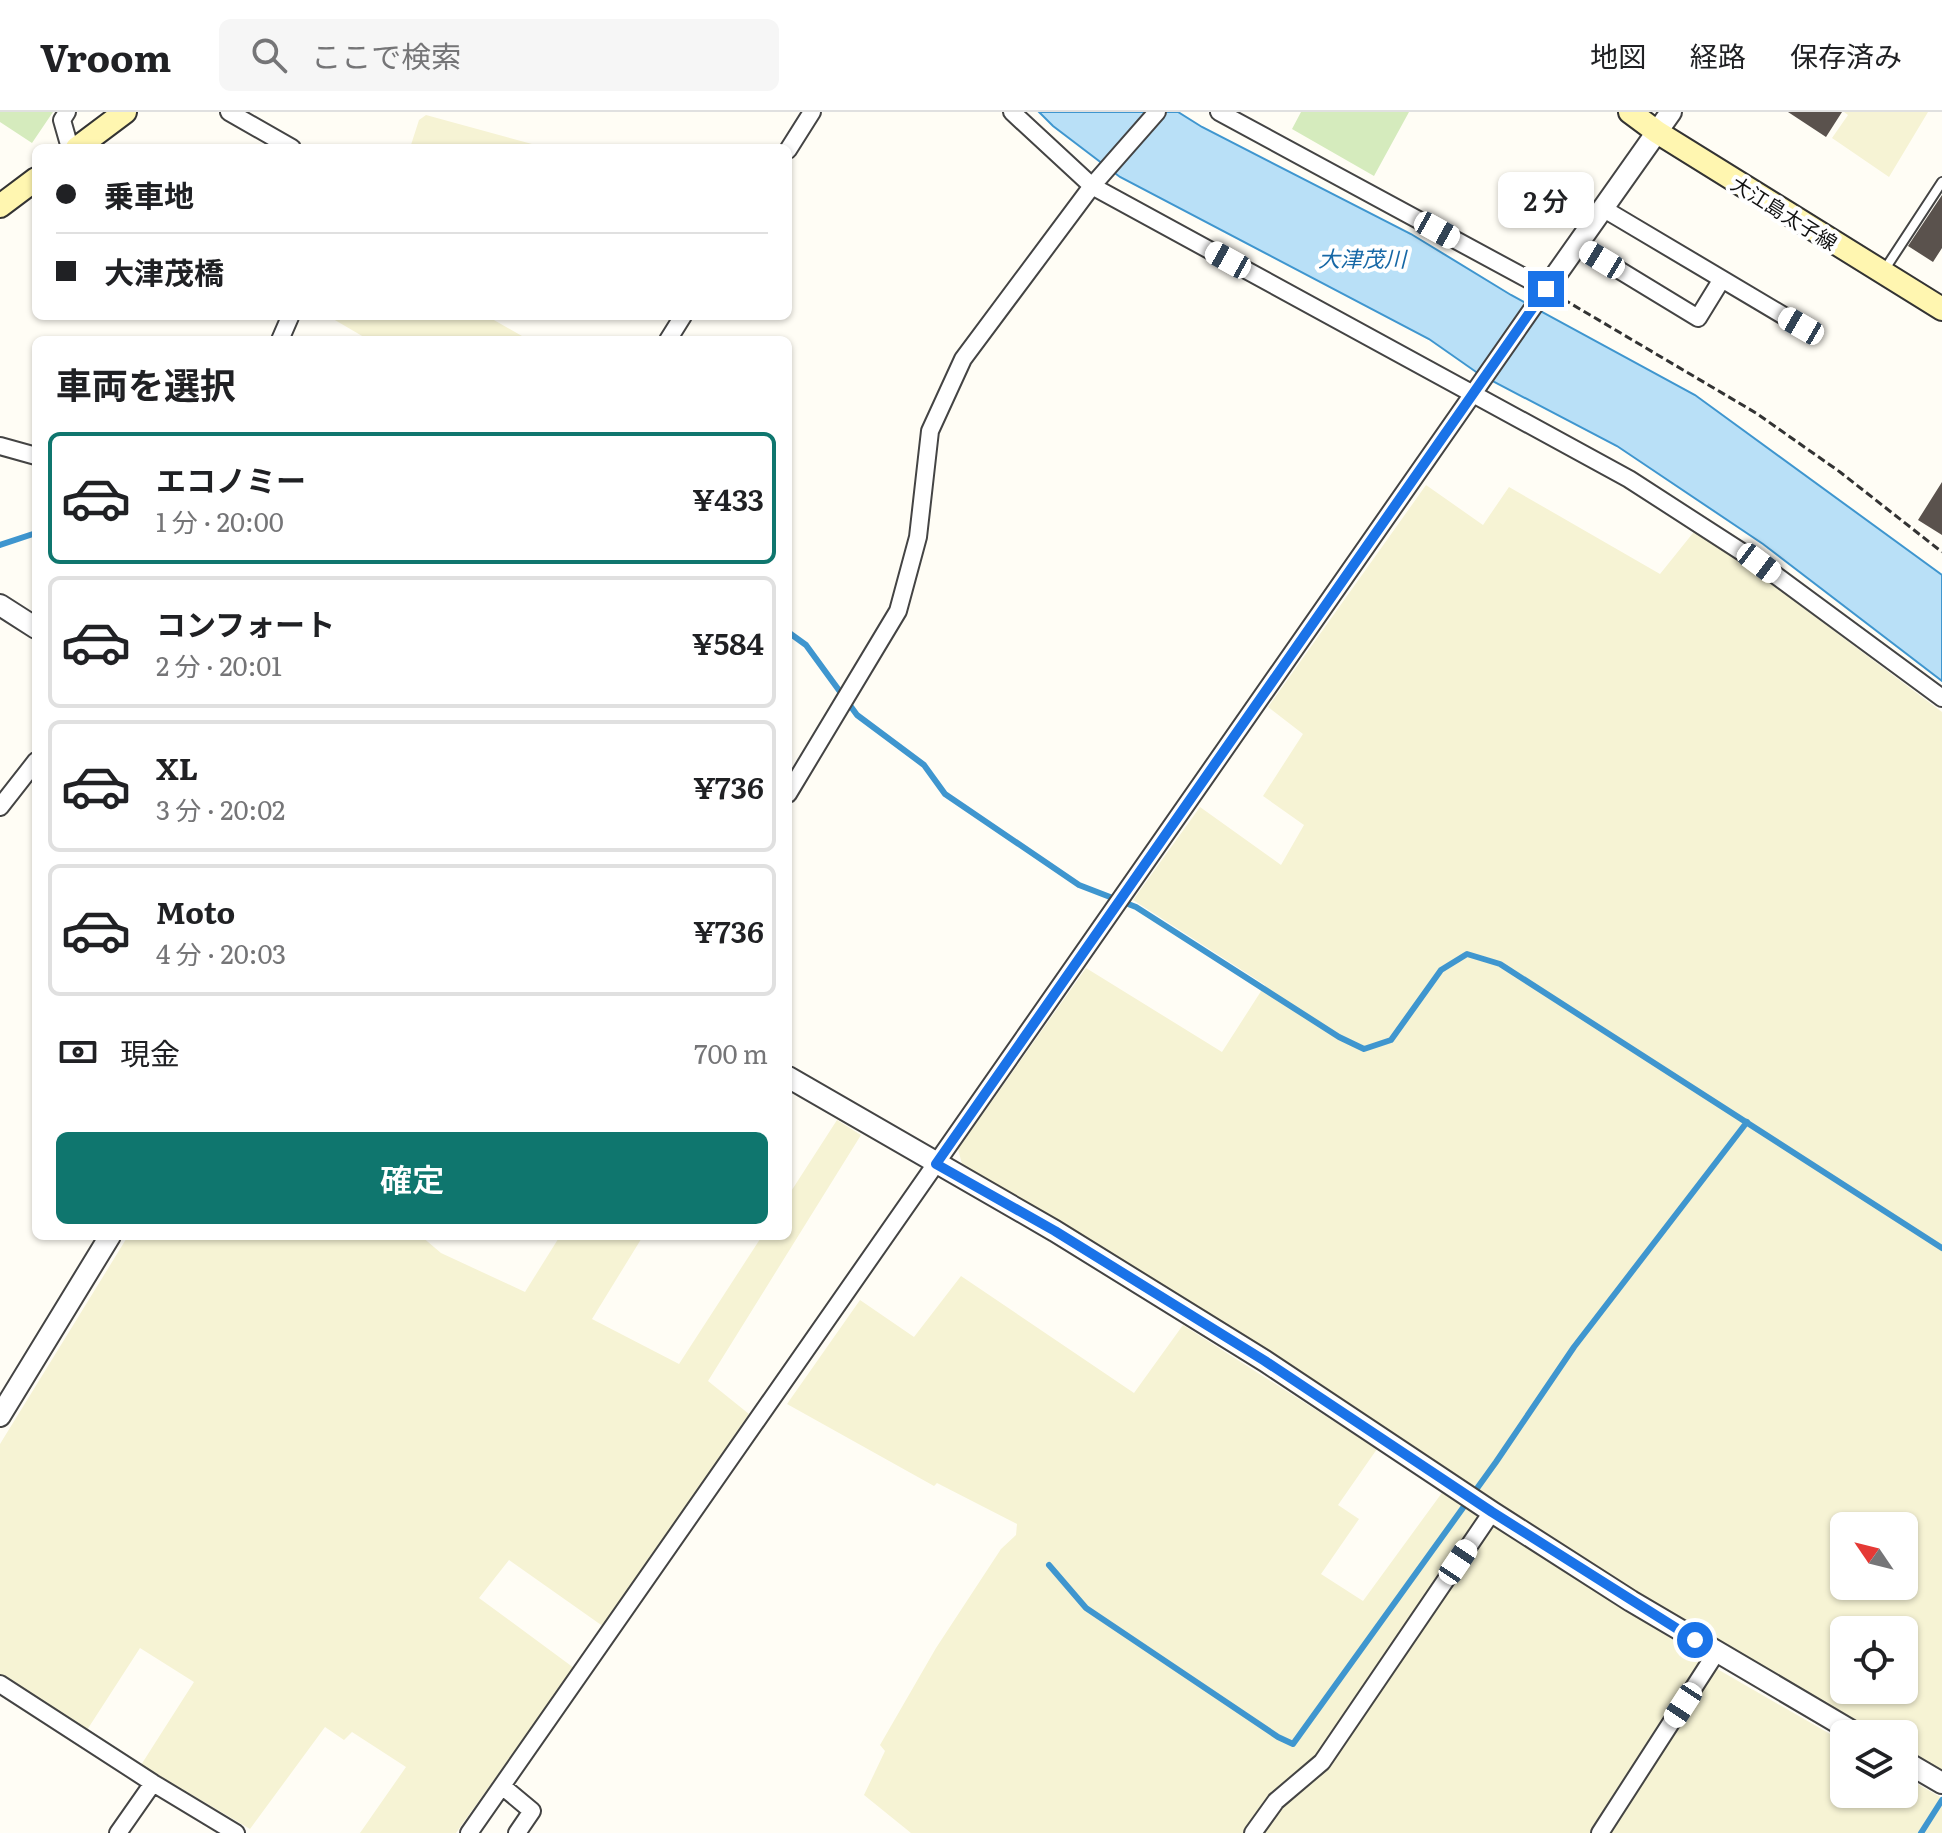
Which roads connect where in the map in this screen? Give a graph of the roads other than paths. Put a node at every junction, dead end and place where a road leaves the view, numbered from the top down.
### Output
1 (67, 112) edge
2 (125, 112) edge
3 (229, 112) edge
4 (812, 112) edge
5 (1012, 112) edge
6 (1157, 112) edge
7 (1219, 112) edge
8 (1630, 112) edge
9 (1671, 112) edge
10 (1657, 132) junction
11 (69, 144) edge
12 (82, 144) edge
13 (285, 144) edge
14 (792, 144) edge
15 (32, 182) edge
16 (1942, 182) edge
17 (1092, 186) junction
18 (0, 206) edge
19 (1604, 209) junction
20 (1578, 245) junction
21 (1883, 273) junction
22 (1722, 279) junction
23 (1546, 289) junction
24 (1942, 309) edge
25 (1801, 326) dead end
26 (1473, 395) junction
27 (0, 446) edge
28 (32, 455) edge
29 (0, 605) edge
30 (32, 625) edge
31 (1942, 698) edge
32 (32, 766) edge
33 (792, 787) edge
34 (0, 807) edge
35 (792, 1079) edge
36 (936, 1164) junction
37 (108, 1240) edge
38 (0, 1416) edge
39 (1492, 1512) junction
40 (1716, 1653) junction
41 (0, 1684) edge
42 (1833, 1720) edge
43 (1918, 1769) edge
44 (153, 1783) junction
45 (1942, 1783) edge
46 (502, 1786) junction
47 (118, 1833) edge
48 (236, 1833) edge
49 (469, 1833) edge
50 (517, 1833) edge
51 (1253, 1833) edge
52 (1600, 1833) edge

1 - 11 street
2 - 12 main road
3 - 13 street
4 - 14 street
5 - 17 street
6 - 17 street
7 - 23 street
8 - 10 main road, 大江島太子線
9 - 10 street
10 - 19 street
10 - 21 main road, 大江島太子線
15 - 18 main road
16 - 21 lane
17 - 26 street
17 - 33 street
19 - 20 street
19 - 22 street
20 - 22 street
20 - 23 street
21 - 24 main road, 大江島太子線
22 - 25 street
23 - 26 street
26 - 31 street
26 - 36 street
27 - 28 street
29 - 30 street
32 - 34 street
35 - 36 street
36 - 39 street
36 - 46 street
37 - 38 street
39 - 40 street
39 - 51 street
40 - 42 street
40 - 52 street
41 - 44 street
43 - 45 street
44 - 47 street
44 - 48 street
46 - 49 street
46 - 50 street

